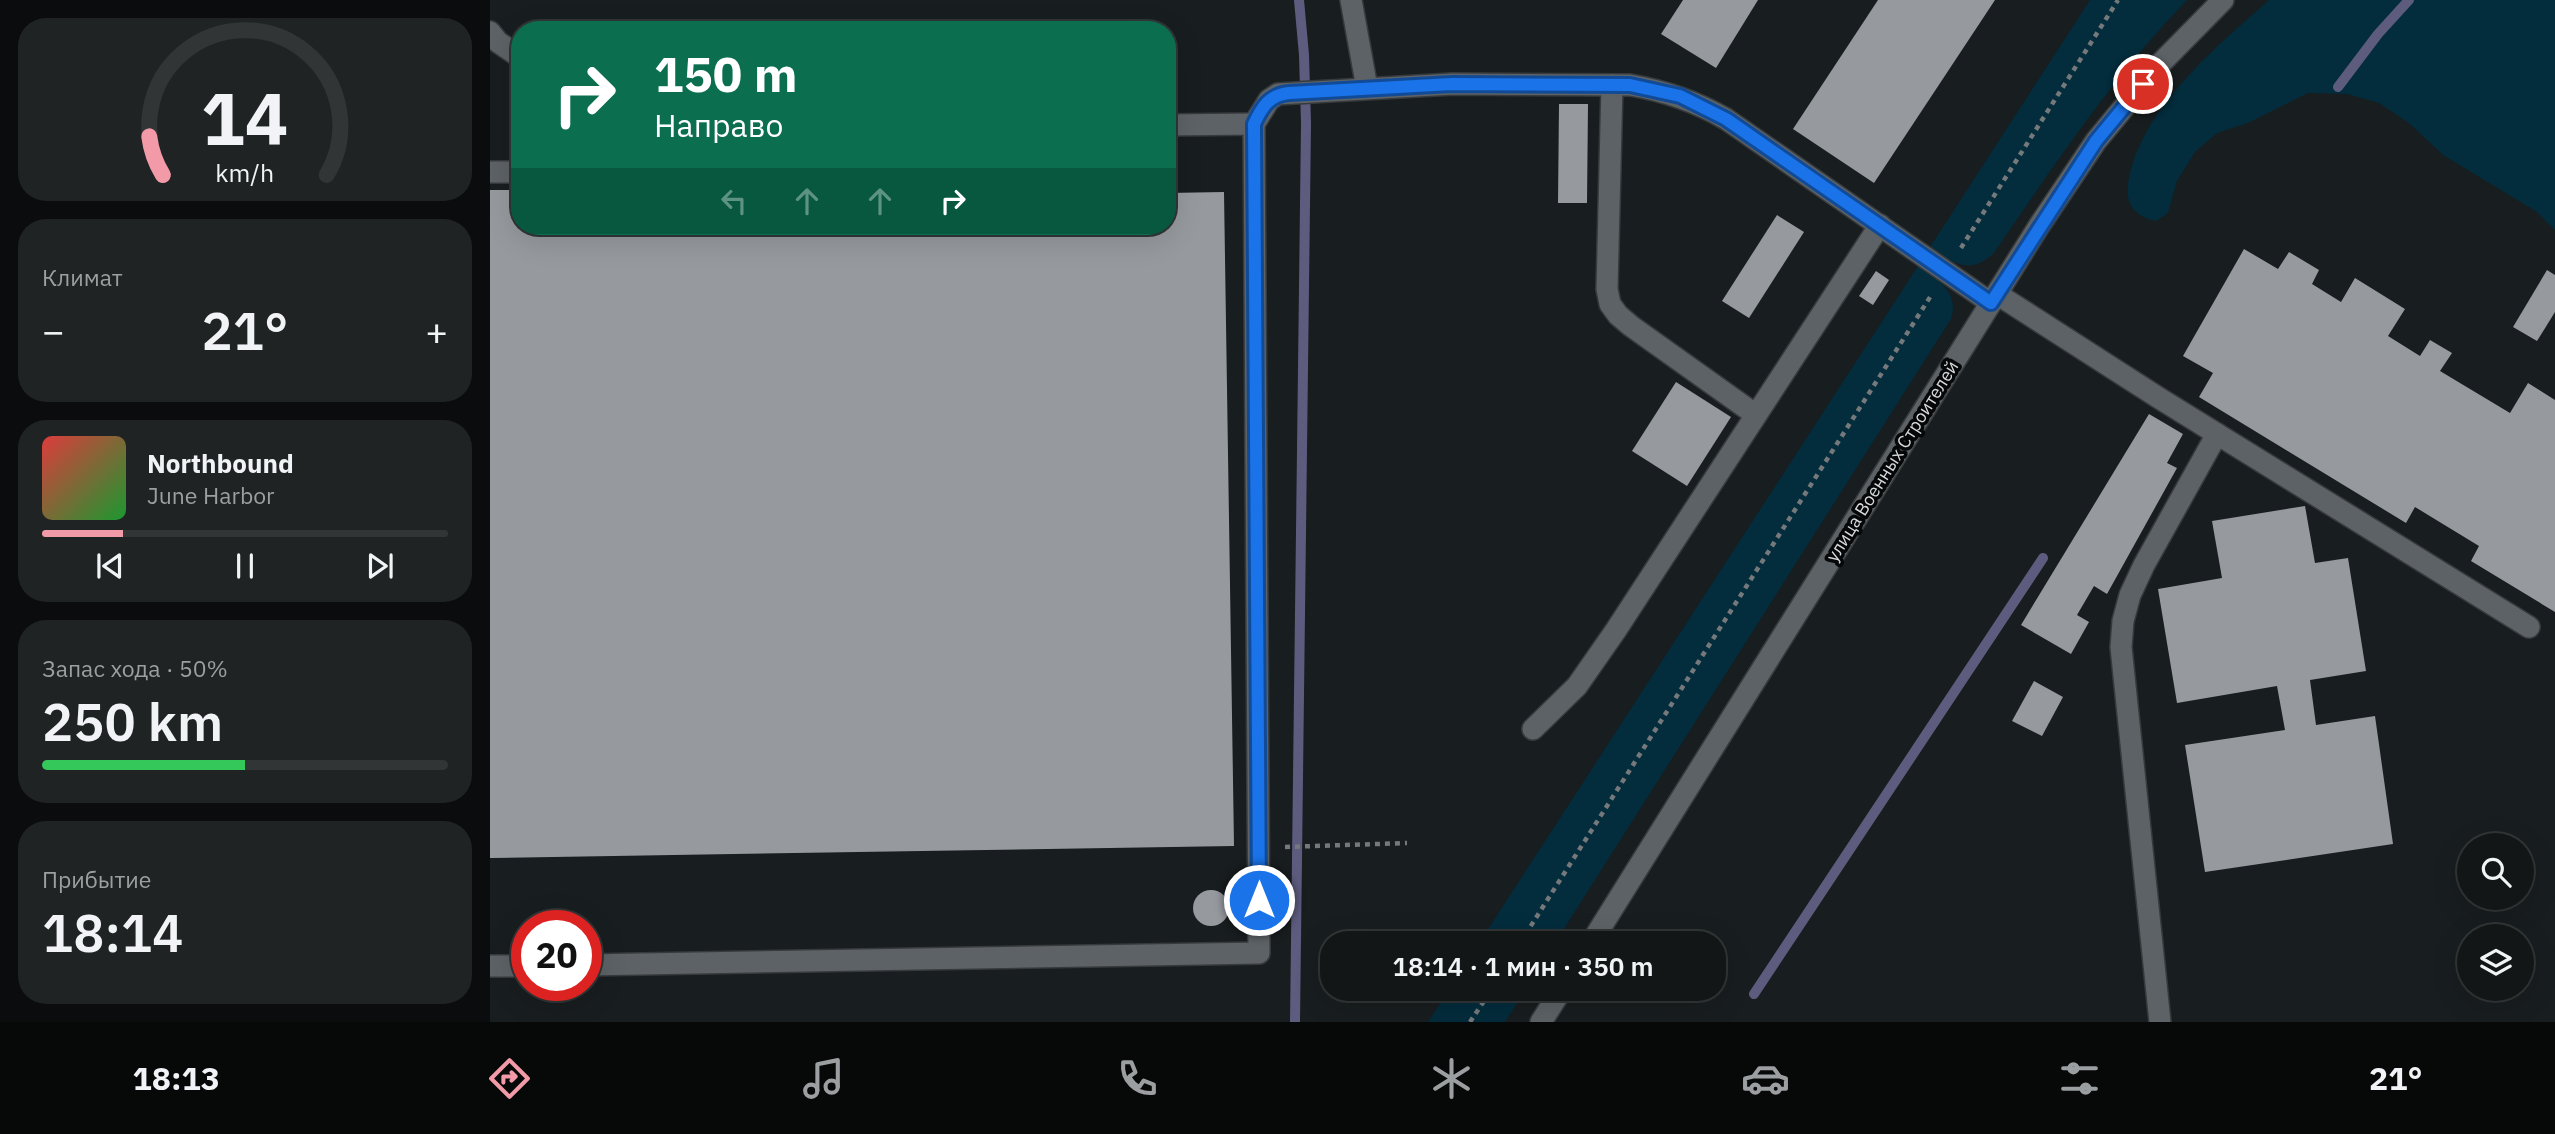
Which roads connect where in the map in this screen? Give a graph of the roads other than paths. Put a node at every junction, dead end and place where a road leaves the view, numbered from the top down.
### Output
1 (1352, 0) edge
2 (2223, 0) edge
3 (490, 32) edge
4 (511, 51) edge
5 (1612, 85) junction
6 (1367, 88) junction
7 (1176, 124) edge
8 (1254, 124) junction
9 (490, 172) edge
10 (511, 172) edge
11 (1880, 225) junction
12 (1994, 298) junction
13 (1756, 415) junction
14 (2217, 434) junction
15 (2529, 627) dead end
16 (1533, 729) dead end
17 (1598, 931) edge
18 (602, 965) edge
19 (490, 966) edge
20 (511, 966) edge
21 (1554, 1001) edge
22 (1541, 1022) edge
23 (2160, 1022) edge

1 - 6 street
2 - 12 street, улица Военных Строителей
3 - 4 street
5 - 6 street
5 - 11 street
5 - 13 street
6 - 8 street
7 - 8 street
8 - 18 street
9 - 10 street
11 - 12 street
11 - 13 street
12 - 14 street
12 - 17 street, улица Военных Строителей
13 - 16 street
14 - 15 street
14 - 23 street
19 - 20 street
21 - 22 street

